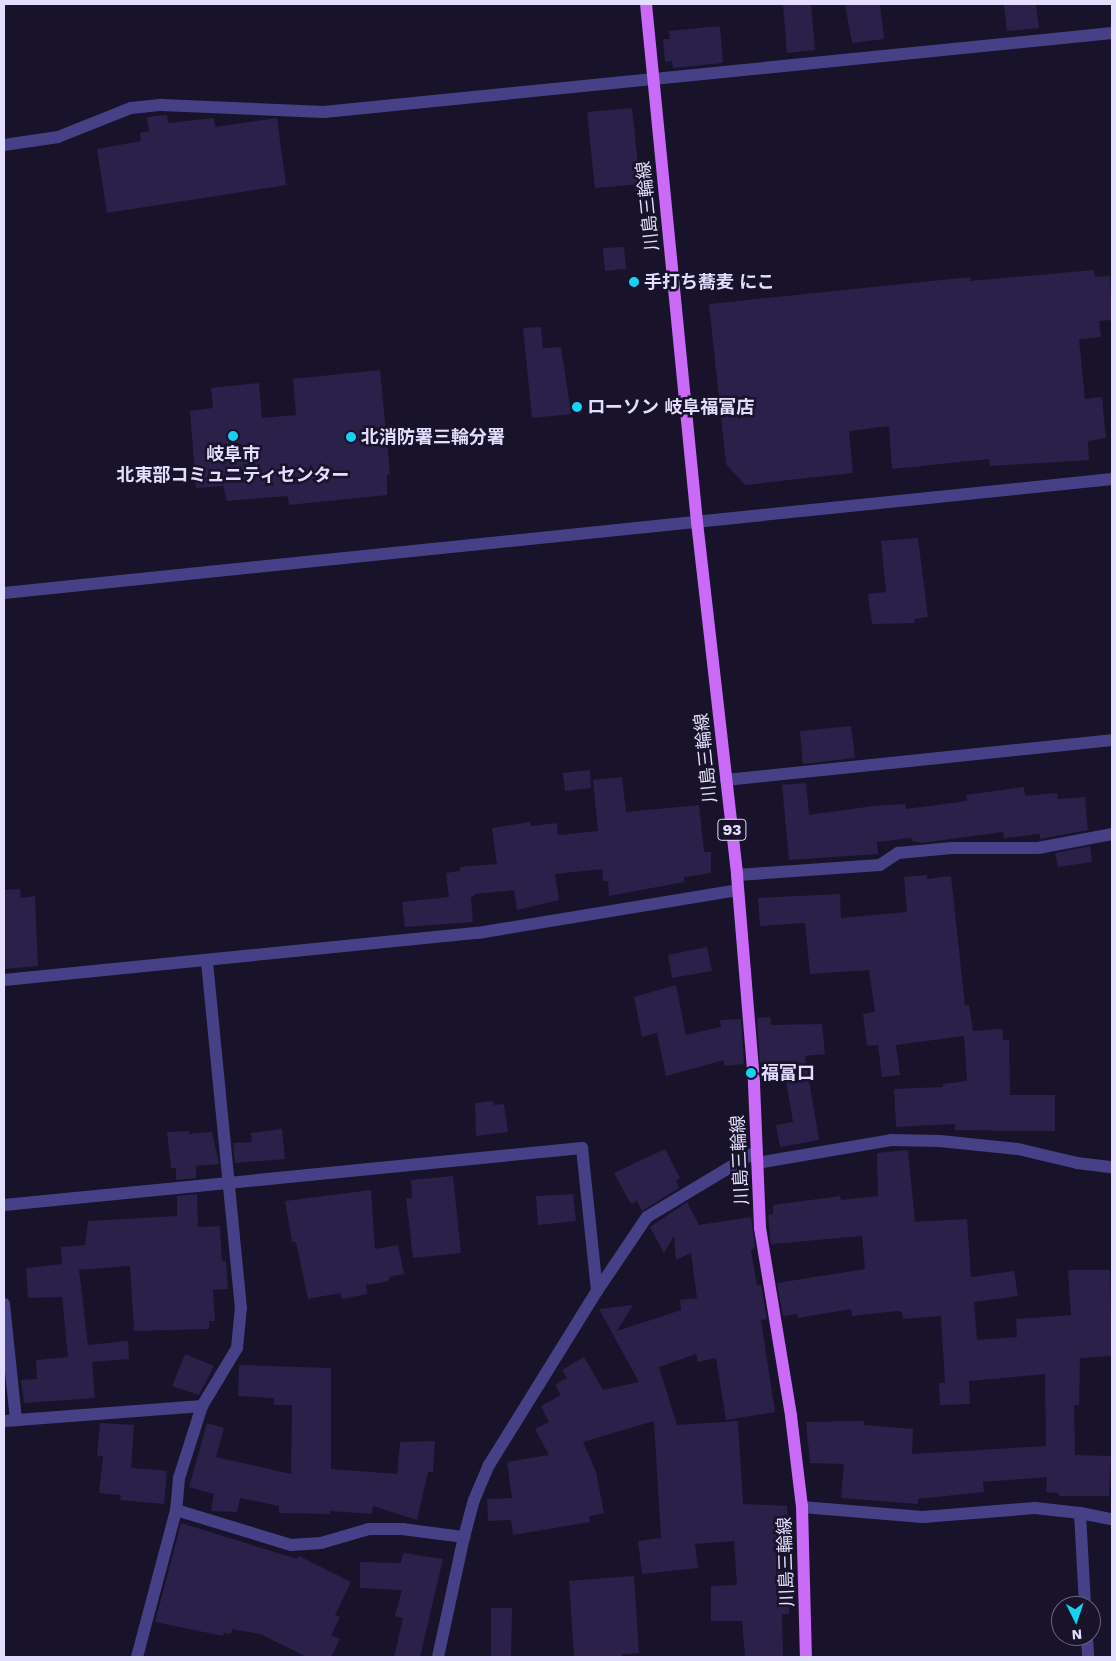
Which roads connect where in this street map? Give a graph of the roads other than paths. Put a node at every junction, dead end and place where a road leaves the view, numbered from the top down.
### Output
1 (646, 4) edge
2 (1112, 33) edge
3 (653, 81) junction
4 (4, 146) edge
5 (1112, 479) edge
6 (697, 522) junction
7 (4, 593) edge
8 (1112, 740) edge
9 (726, 780) junction
10 (1112, 834) edge
11 (737, 875) junction
12 (737, 890) junction
13 (207, 962) junction
14 (4, 980) edge
15 (757, 1157) junction
16 (1112, 1167) edge
17 (228, 1180) junction
18 (4, 1205) edge
19 (597, 1291) junction
20 (4, 1304) edge
21 (202, 1406) junction
22 (10, 1421) edge
23 (802, 1507) junction
24 (176, 1510) junction
25 (1080, 1513) junction
26 (1112, 1519) edge
27 (464, 1537) junction
28 (1084, 1596) edge
29 (137, 1657) edge
30 (438, 1657) edge
31 (806, 1657) edge

1 - 3 main road, 川島三輪線 / 93
2 - 3 street
3 - 4 street
3 - 6 main road, 川島三輪線 / 93
5 - 6 street
6 - 7 street
6 - 9 main road, 川島三輪線 / 93
8 - 9 street
9 - 11 main road, 川島三輪線 / 93
10 - 11 street
11 - 12 main road, 川島三輪線 / 93
12 - 13 street
12 - 15 main road, 川島三輪線 / 93
13 - 14 street
13 - 17 street
15 - 16 street
15 - 19 street
15 - 23 main road, 川島三輪線 / 93
17 - 18 street
17 - 19 street
17 - 21 street
19 - 27 street
20 - 22 street
21 - 22 street
21 - 24 street
23 - 25 street
23 - 31 main road, 川島三輪線 / 93
24 - 27 street
24 - 29 street
25 - 26 street
25 - 28 street
27 - 30 street

